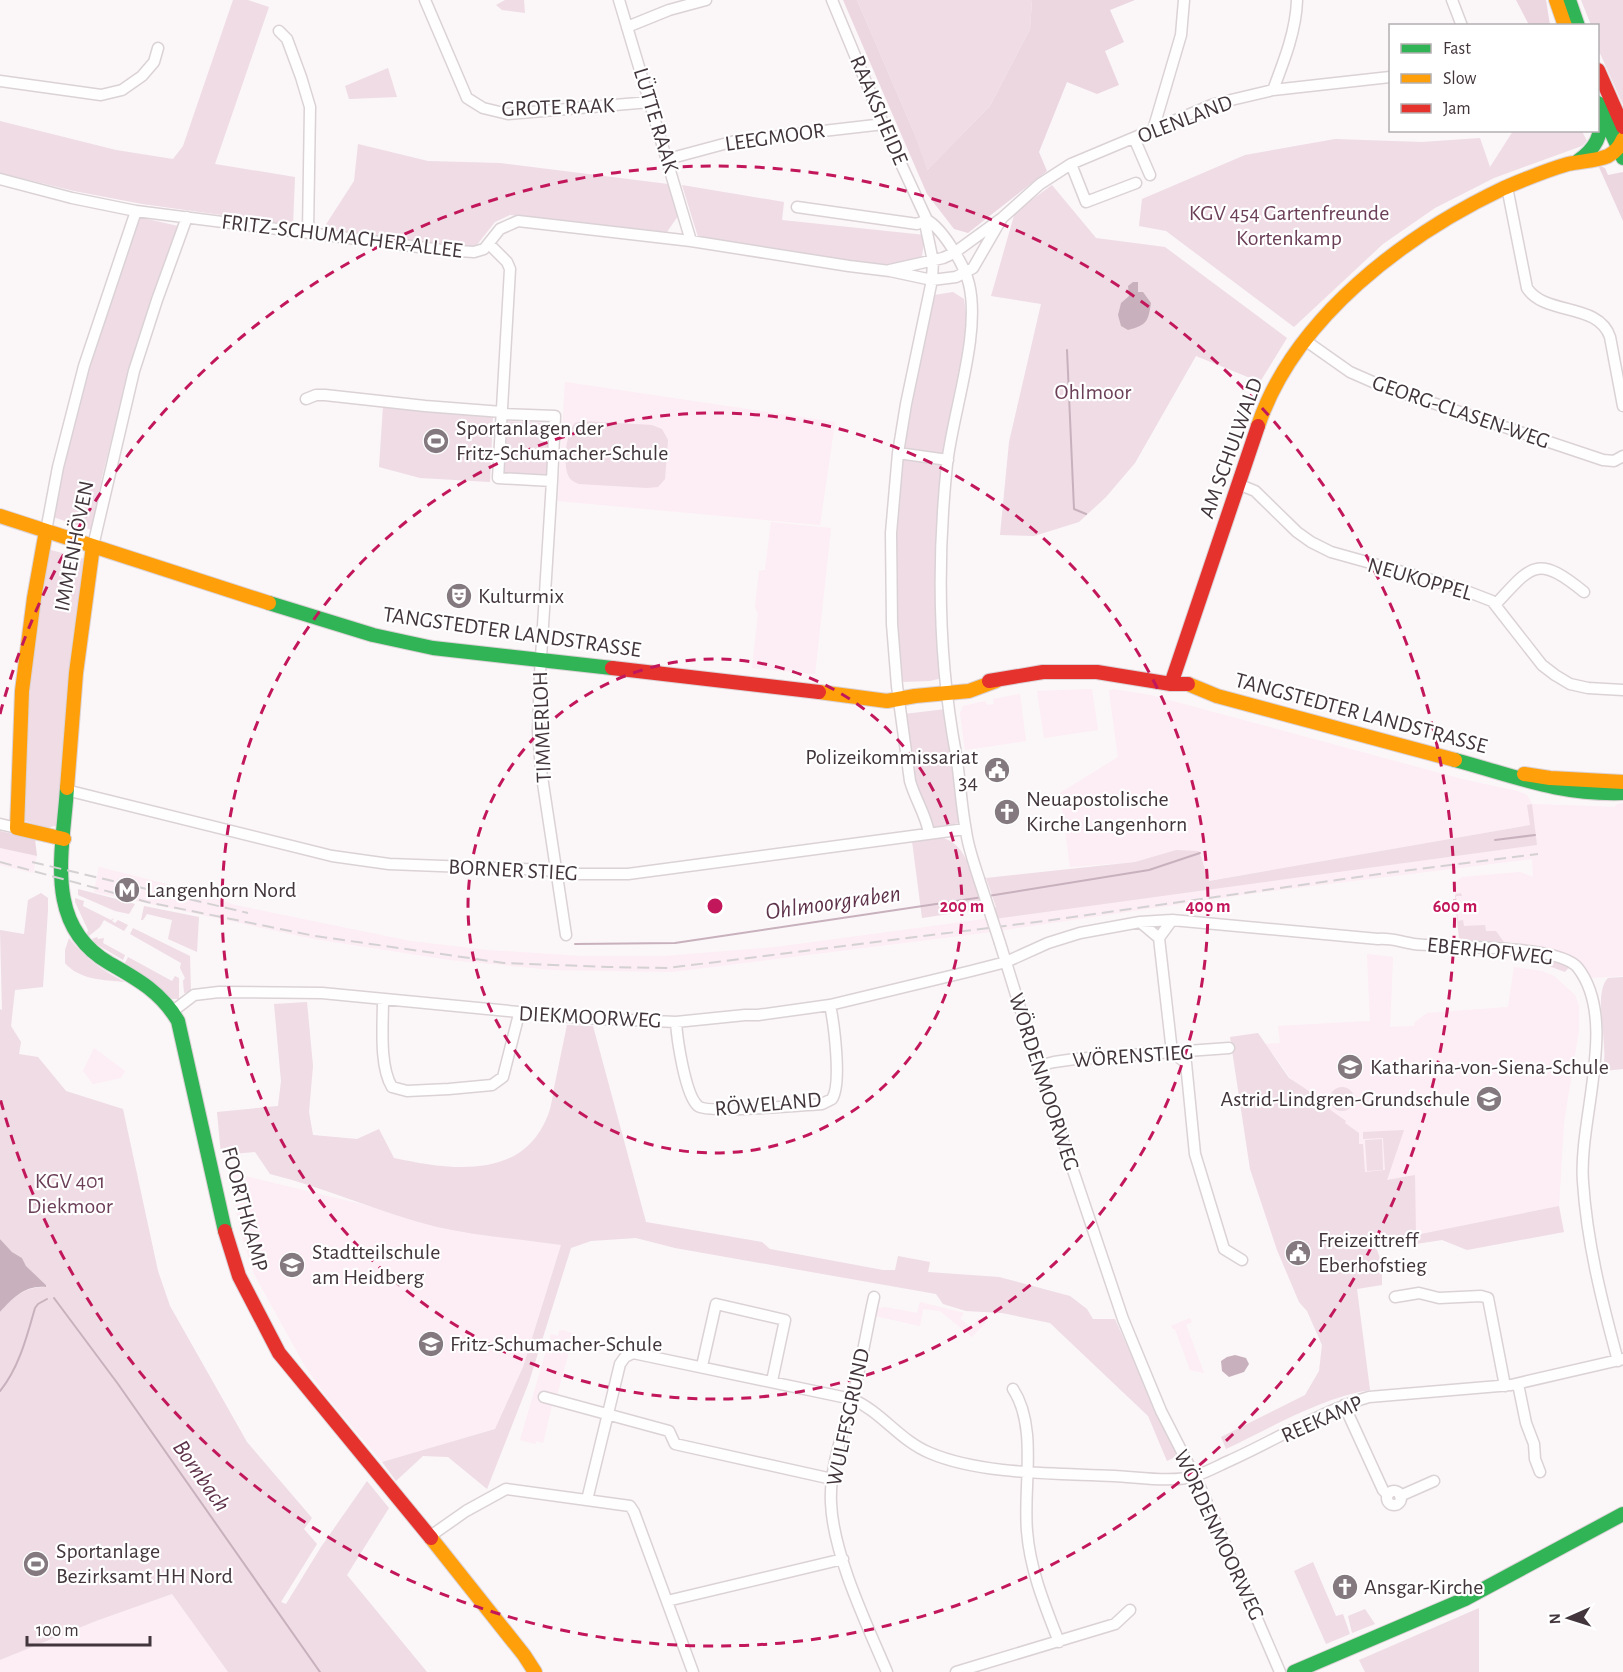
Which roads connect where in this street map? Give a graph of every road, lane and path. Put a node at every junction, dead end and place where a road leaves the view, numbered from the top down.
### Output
1 (425, 0) edge
2 (619, 0) edge
3 (706, 0) edge
4 (832, 0) edge
5 (1184, 0) edge
6 (1297, 0) edge
7 (1452, 0) edge
8 (1556, 0) edge
9 (1569, 0) edge
10 (1461, 24) edge
11 (1564, 24) edge
12 (1577, 24) edge
13 (627, 27) junction
14 (279, 31) dead end
15 (158, 48) dead end
16 (1599, 72) edge
17 (1389, 77) edge
18 (0, 81) edge
19 (1273, 90) junction
20 (650, 102) junction
21 (1599, 107) edge
22 (884, 124) junction
23 (1623, 127) edge
24 (1153, 130) junction
25 (1134, 138) junction
26 (1621, 148) edge
27 (668, 159) junction
28 (1578, 161) junction
29 (1071, 164) junction
30 (1150, 175) dead end
31 (0, 179) edge
32 (1136, 183) dead end
33 (1507, 187) junction
34 (797, 207) dead end
35 (136, 211) junction
36 (187, 217) junction
37 (1002, 218) junction
38 (927, 220) junction
39 (308, 232) junction
40 (691, 241) junction
41 (489, 244) junction
42 (954, 253) junction
43 (935, 268) junction
44 (890, 270) junction
45 (965, 273) junction
46 (1306, 341) junction
47 (306, 399) dead end
48 (1623, 406) edge
49 (502, 413) junction
50 (898, 453) junction
51 (1623, 456) edge
52 (948, 460) junction
53 (552, 482) junction
54 (1238, 484) junction
55 (0, 516) edge
56 (46, 531) junction
57 (93, 546) junction
58 (1584, 591) dead end
59 (1496, 604) junction
60 (541, 660) junction
61 (1171, 684) junction
62 (1623, 690) edge
63 (947, 693) junction
64 (898, 698) junction
65 (1493, 770) junction
66 (1623, 782) edge
67 (66, 790) junction
68 (1623, 793) edge
69 (0, 824) edge
70 (17, 828) junction
71 (965, 829) junction
72 (929, 833) junction
73 (63, 839) junction
74 (555, 872) junction
75 (63, 893) joint
76 (1172, 920) junction
77 (1140, 922) junction
78 (566, 935) dead end
79 (1159, 938) junction
80 (1006, 962) junction
81 (384, 999) junction
82 (830, 1005) junction
83 (173, 1011) junction
84 (519, 1014) junction
85 (675, 1022) junction
86 (1229, 1048) dead end
87 (1172, 1052) junction
88 (1038, 1066) junction
89 (1242, 1260) dead end
90 (874, 1297) dead end
91 (1395, 1297) dead end
92 (1621, 1360) edge
93 (702, 1366) junction
94 (772, 1381) junction
95 (1518, 1384) junction
96 (1505, 1386) junction
97 (1013, 1389) dead end
98 (544, 1397) dead end
99 (852, 1399) junction
100 (1344, 1405) junction
101 (607, 1415) junction
102 (1027, 1471) junction
103 (1540, 1472) dead end
104 (1194, 1476) junction
105 (832, 1479) junction
106 (1434, 1481) dead end
107 (587, 1500) junction
108 (1623, 1514) edge
109 (429, 1537) junction
110 (843, 1559) junction
111 (667, 1601) junction
112 (1130, 1610) dead end
113 (1059, 1642) junction
114 (535, 1672) edge
115 (693, 1672) edge
116 (887, 1672) edge
117 (956, 1672) edge
118 (1280, 1672) edge
119 (1294, 1672) edge

1 - 20 street, GROTE RAAK
2 - 13 street, LÜTTE RAAK
3 - 13 street
4 - 22 street, RAAKSHEIDE
5 - 24 street
6 - 19 street
7 - 10 street
8 - 11 street
9 - 12 street
13 - 20 street, LÜTTE RAAK
14 - 39 street
15 - 18 street
16 - 23 street
17 - 19 street, OLENLAND
19 - 24 street, OLENLAND
20 - 27 street, LÜTTE RAAK
21 - 26 street
21 - 28 street, AM SCHULWALD
22 - 27 street, LEEGMOOR
22 - 38 street, RAAKSHEIDE
24 - 25 street, OLENLAND
25 - 29 street, OLENLAND
25 - 30 street
26 - 28 street, AM SCHULWALD
27 - 40 street, LÜTTE RAAK
28 - 33 street, AM SCHULWALD
29 - 32 street
29 - 37 street, OLENLAND
31 - 35 street, FRITZ-SCHUMACHER-ALLEE
33 - 46 street, AM SCHULWALD
33 - 48 street
34 - 38 street
35 - 36 street, FRITZ-SCHUMACHER-ALLEE
35 - 56 street, IMMENHÖVEN
36 - 39 street, FRITZ-SCHUMACHER-ALLEE
36 - 57 street, IMMENHÖVEN
37 - 42 street, OLENLAND
37 - 45 street, OLENLAND
38 - 42 street, RAAKSHEIDE
38 - 43 street, RAAKSHEIDE
39 - 41 street, FRITZ-SCHUMACHER-ALLEE
40 - 41 street, FRITZ-SCHUMACHER-ALLEE
40 - 44 street, FRITZ-SCHUMACHER-ALLEE
41 - 49 street
42 - 43 street, OLENLAND
42 - 45 street, RAAKSHEIDE
43 - 44 street, FRITZ-SCHUMACHER-ALLEE
43 - 44 street, FRITZ-SCHUMACHER-ALLEE
43 - 45 street, FRITZ-SCHUMACHER-ALLEE
43 - 50 street
45 - 52 street, WÖRDENMOORWEG
46 - 51 street, GEORG-CLASEN-WEG
46 - 54 street, AM SCHULWALD
47 - 49 street, TIMMERLOH
49 - 53 street, TIMMERLOH
49 - 53 street
50 - 52 street
50 - 64 street
52 - 63 street, WÖRDENMOORWEG
53 - 60 street, TIMMERLOH
54 - 59 street, NEUKOPPEL
54 - 61 street, AM SCHULWALD
55 - 56 street, TANGSTEDTER LANDSTRASSE
56 - 57 street, TANGSTEDTER LANDSTRASSE
56 - 70 street, IMMENHÖVEN
57 - 60 street, TANGSTEDTER LANDSTRASSE
57 - 67 street, IMMENHÖVEN
58 - 59 street
59 - 62 street, NEUKOPPEL
60 - 64 street, TANGSTEDTER LANDSTRASSE
60 - 74 street, TIMMERLOH
61 - 63 street, TANGSTEDTER LANDSTRASSE
61 - 65 street, TANGSTEDTER LANDSTRASSE
63 - 64 street, TANGSTEDTER LANDSTRASSE
63 - 71 street, WÖRDENMOORWEG
64 - 72 street
65 - 66 street, TANGSTEDTER LANDSTRASSE
65 - 68 street, TANGSTEDTER LANDSTRASSE
67 - 73 street, IMMENHÖVEN
67 - 74 street, BORNER STIEG
69 - 70 street
70 - 73 street
71 - 72 street, BORNER STIEG
71 - 80 street, WÖRDENMOORWEG, bridge
72 - 74 street, BORNER STIEG
73 - 75 street, IMMENHÖVEN
74 - 78 street, TIMMERLOH
75 - 83 street, FOORTHKAMP
76 - 77 street, EBERHOFWEG
76 - 79 street
76 - 92 street, EBERHOFWEG
77 - 79 street
77 - 80 street, EBERHOFWEG
79 - 87 street
80 - 82 street, DIEKMOORWEG
80 - 88 street, WÖRDENMOORWEG
81 - 83 street, DIEKMOORWEG
81 - 84 street, DIEKMOORWEG
81 - 84 street
82 - 85 street, DIEKMOORWEG
82 - 85 street, RÖWELAND
83 - 109 street, FOORTHKAMP
84 - 85 street, DIEKMOORWEG
86 - 87 street, WÖRENSTIEG
87 - 88 street, WÖRENSTIEG
87 - 89 street
88 - 104 street, WÖRDENMOORWEG
90 - 99 street, WULFFSGRUND
91 - 96 street
92 - 95 street, REEKAMP
93 - 94 street, REEKAMP
93 - 94 street
93 - 101 street, REEKAMP
94 - 99 street, REEKAMP
95 - 96 street, REEKAMP
95 - 103 street
96 - 100 street, REEKAMP
97 - 102 street
98 - 101 street
99 - 102 street, REEKAMP
99 - 105 street, WULFFSGRUND
100 - 104 street, REEKAMP
100 - 106 street
101 - 105 street
101 - 107 street
102 - 104 street, REEKAMP
102 - 113 street
104 - 118 street, WÖRDENMOORWEG
105 - 110 street, WULFFSGRUND
107 - 109 street
107 - 111 street
108 - 119 street
109 - 114 street, FOORTHKAMP
110 - 111 street
110 - 116 street, WULFFSGRUND
111 - 115 street
112 - 113 street
113 - 117 street

